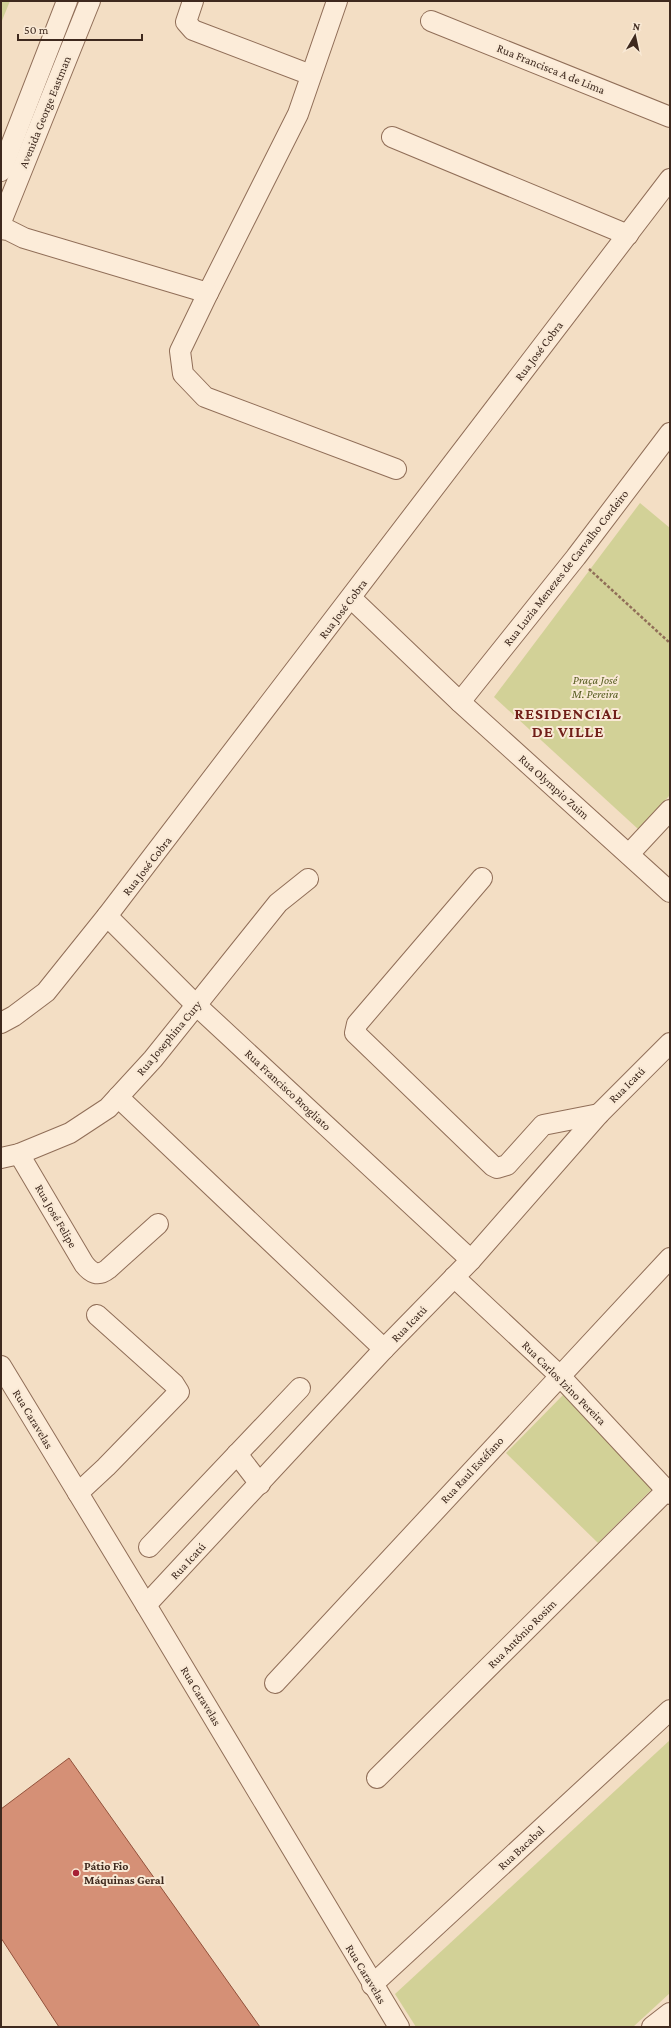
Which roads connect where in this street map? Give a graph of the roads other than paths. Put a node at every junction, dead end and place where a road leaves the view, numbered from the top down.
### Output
1 (67, 1) edge
2 (90, 1) edge
3 (193, 1) edge
4 (336, 1) edge
5 (431, 21) dead end
6 (311, 75) junction
7 (670, 116) edge
8 (392, 137) dead end
9 (1, 170) edge
10 (670, 179) edge
11 (1, 222) edge
12 (1, 229) edge
13 (628, 235) junction
14 (208, 293) junction
15 (670, 433) edge
16 (396, 469) dead end
17 (351, 598) junction
18 (460, 702) junction
19 (670, 810) edge
20 (629, 854) junction
21 (482, 878) dead end
22 (308, 880) dead end
23 (670, 892) edge
24 (107, 916) junction
25 (196, 1005) junction
26 (1, 1023) edge
27 (670, 1042) edge
28 (118, 1097) junction
29 (599, 1114) junction
30 (10, 1156) edge
31 (158, 1224) dead end
32 (670, 1258) edge
33 (471, 1260) junction
34 (454, 1277) junction
35 (97, 1314) dead end
36 (384, 1349) junction
37 (1, 1366) edge
38 (559, 1375) junction
39 (300, 1388) dead end
40 (237, 1454) junction
41 (260, 1484) junction
42 (78, 1492) junction
43 (668, 1492) edge
44 (149, 1547) dead end
45 (146, 1605) junction
46 (274, 1683) dead end
47 (670, 1710) edge
48 (377, 1778) dead end
49 (372, 1985) junction
50 (670, 2013) edge
51 (399, 2027) edge
52 (652, 2027) edge

1 - 9 street, Avenida George Eastman
2 - 11 street, Avenida George Eastman
3 - 6 street
4 - 6 street
5 - 7 street, Rua Francisca A de Lima
6 - 14 street
8 - 13 street
10 - 13 street, Rua José Cobra
12 - 14 street
13 - 17 street, Rua José Cobra
14 - 16 street
15 - 18 street, Rua Luzia Menezes de Carvalho Cordeiro
17 - 18 street, Rua Olympio Zuim
17 - 24 street, Rua José Cobra
18 - 20 street, Rua Olympio Zuim
19 - 20 street
20 - 23 street, Rua Olympio Zuim
21 - 29 street
22 - 25 street, Rua Josephina Cury
24 - 25 street, Rua Francisco Brogliato
24 - 26 street, Rua José Cobra
25 - 28 street, Rua Josephina Cury
25 - 33 street, Rua Francisco Brogliato
27 - 29 street, Rua Icatú
28 - 30 street, Rua Josephina Cury
28 - 36 street
29 - 33 street, Rua Icatú
30 - 31 street, Rua José Felipe
32 - 38 street, Rua Raul Estéfano
33 - 34 street, Rua Icatú
34 - 36 street, Rua Icatú
34 - 38 street, Rua Carlos Izino Pereira
35 - 42 street
36 - 41 street, Rua Icatú
37 - 42 street, Rua Caravelas
38 - 43 street, Rua Carlos Izino Pereira
38 - 46 street, Rua Raul Estéfano
39 - 40 street
40 - 41 street
40 - 44 street
41 - 45 street, Rua Icatú
42 - 45 street, Rua Caravelas
43 - 48 street, Rua Antônio Rosim
45 - 49 street, Rua Caravelas
47 - 49 street, Rua Bacabal
49 - 51 street, Rua Caravelas
50 - 52 street

